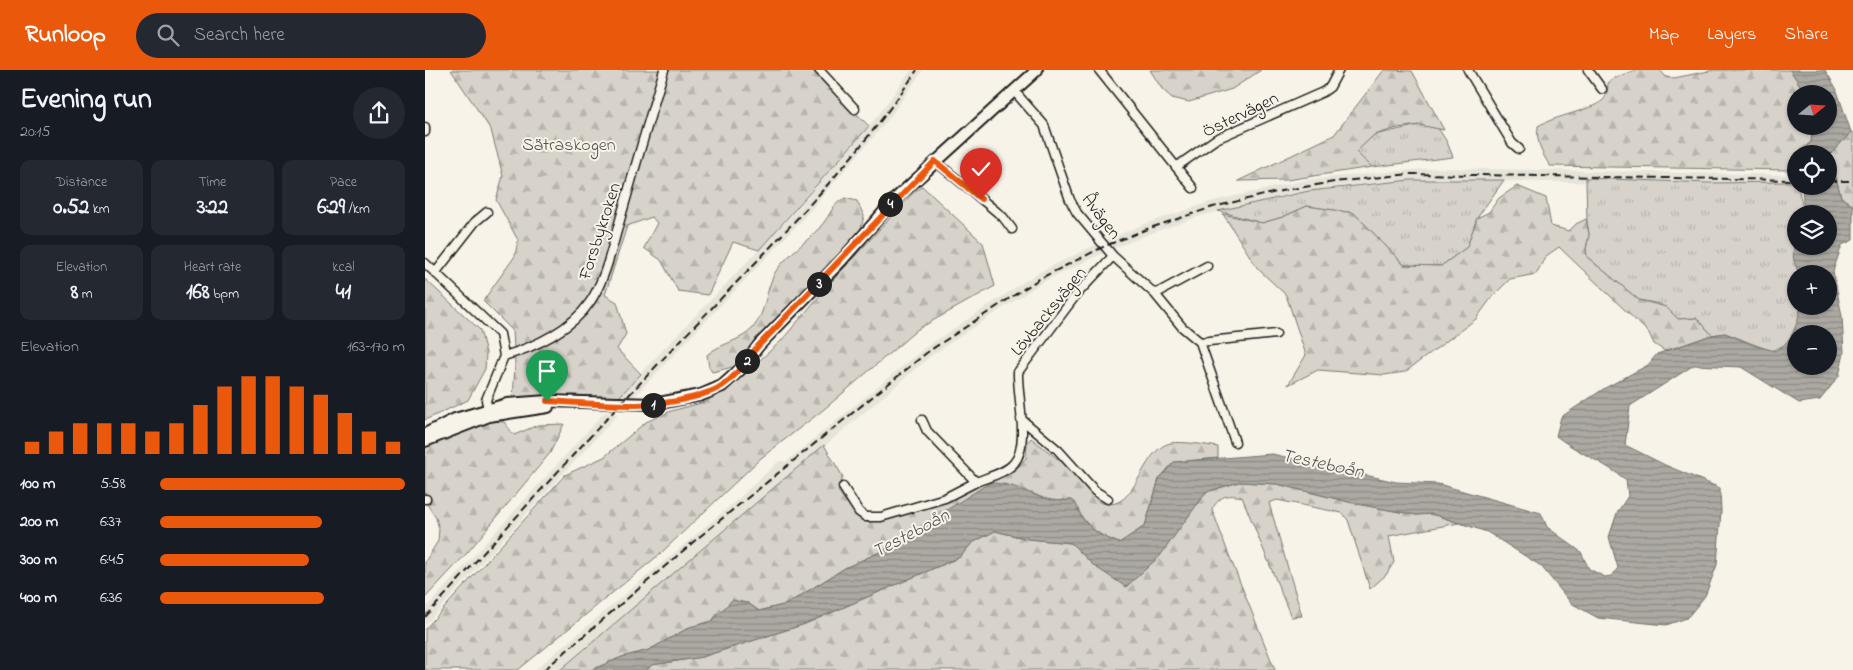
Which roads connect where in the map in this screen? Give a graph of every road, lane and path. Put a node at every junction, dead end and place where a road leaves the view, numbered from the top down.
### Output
1 (664, 70) edge
2 (819, 70) edge
3 (1037, 70) edge
4 (1099, 70) edge
5 (1339, 70) edge
6 (1468, 70) edge
7 (1588, 70) edge
8 (1602, 89) dead end
9 (1015, 92) junction
10 (855, 109) dead end
11 (425, 127) edge
12 (425, 132) edge
13 (1519, 150) dead end
14 (935, 161) junction
15 (1177, 167) junction
16 (1193, 188) dead end
17 (487, 212) dead end
18 (1012, 229) dead end
19 (1113, 256) junction
20 (425, 263) edge
21 (1207, 266) dead end
22 (436, 272) junction
23 (1155, 294) junction
24 (1276, 334) dead end
25 (1200, 342) junction
26 (504, 356) junction
27 (488, 412) junction
28 (1021, 419) junction
29 (922, 420) dead end
30 (425, 434) edge
31 (425, 441) edge
32 (1235, 442) dead end
33 (976, 482) junction
34 (843, 487) dead end
35 (1108, 499) dead end

1 - 26 street, Forsbykroken
2 - 10 street
3 - 9 street
4 - 15 street
5 - 15 street, Östervägen
6 - 13 street
7 - 8 street
9 - 14 street
9 - 19 street, Åvägen
11 - 12 street
14 - 18 street
14 - 27 street
15 - 16 street
17 - 22 street
19 - 23 street, Åvägen
19 - 28 street, Lövbacksvägen
20 - 22 street
21 - 23 street
22 - 26 street
23 - 25 street, Åvägen
24 - 25 street
25 - 32 street
26 - 27 street
27 - 30 street
27 - 31 street
28 - 33 street, Lövbacksvägen
28 - 35 street
29 - 33 street
33 - 34 street, Lövbacksvägen

